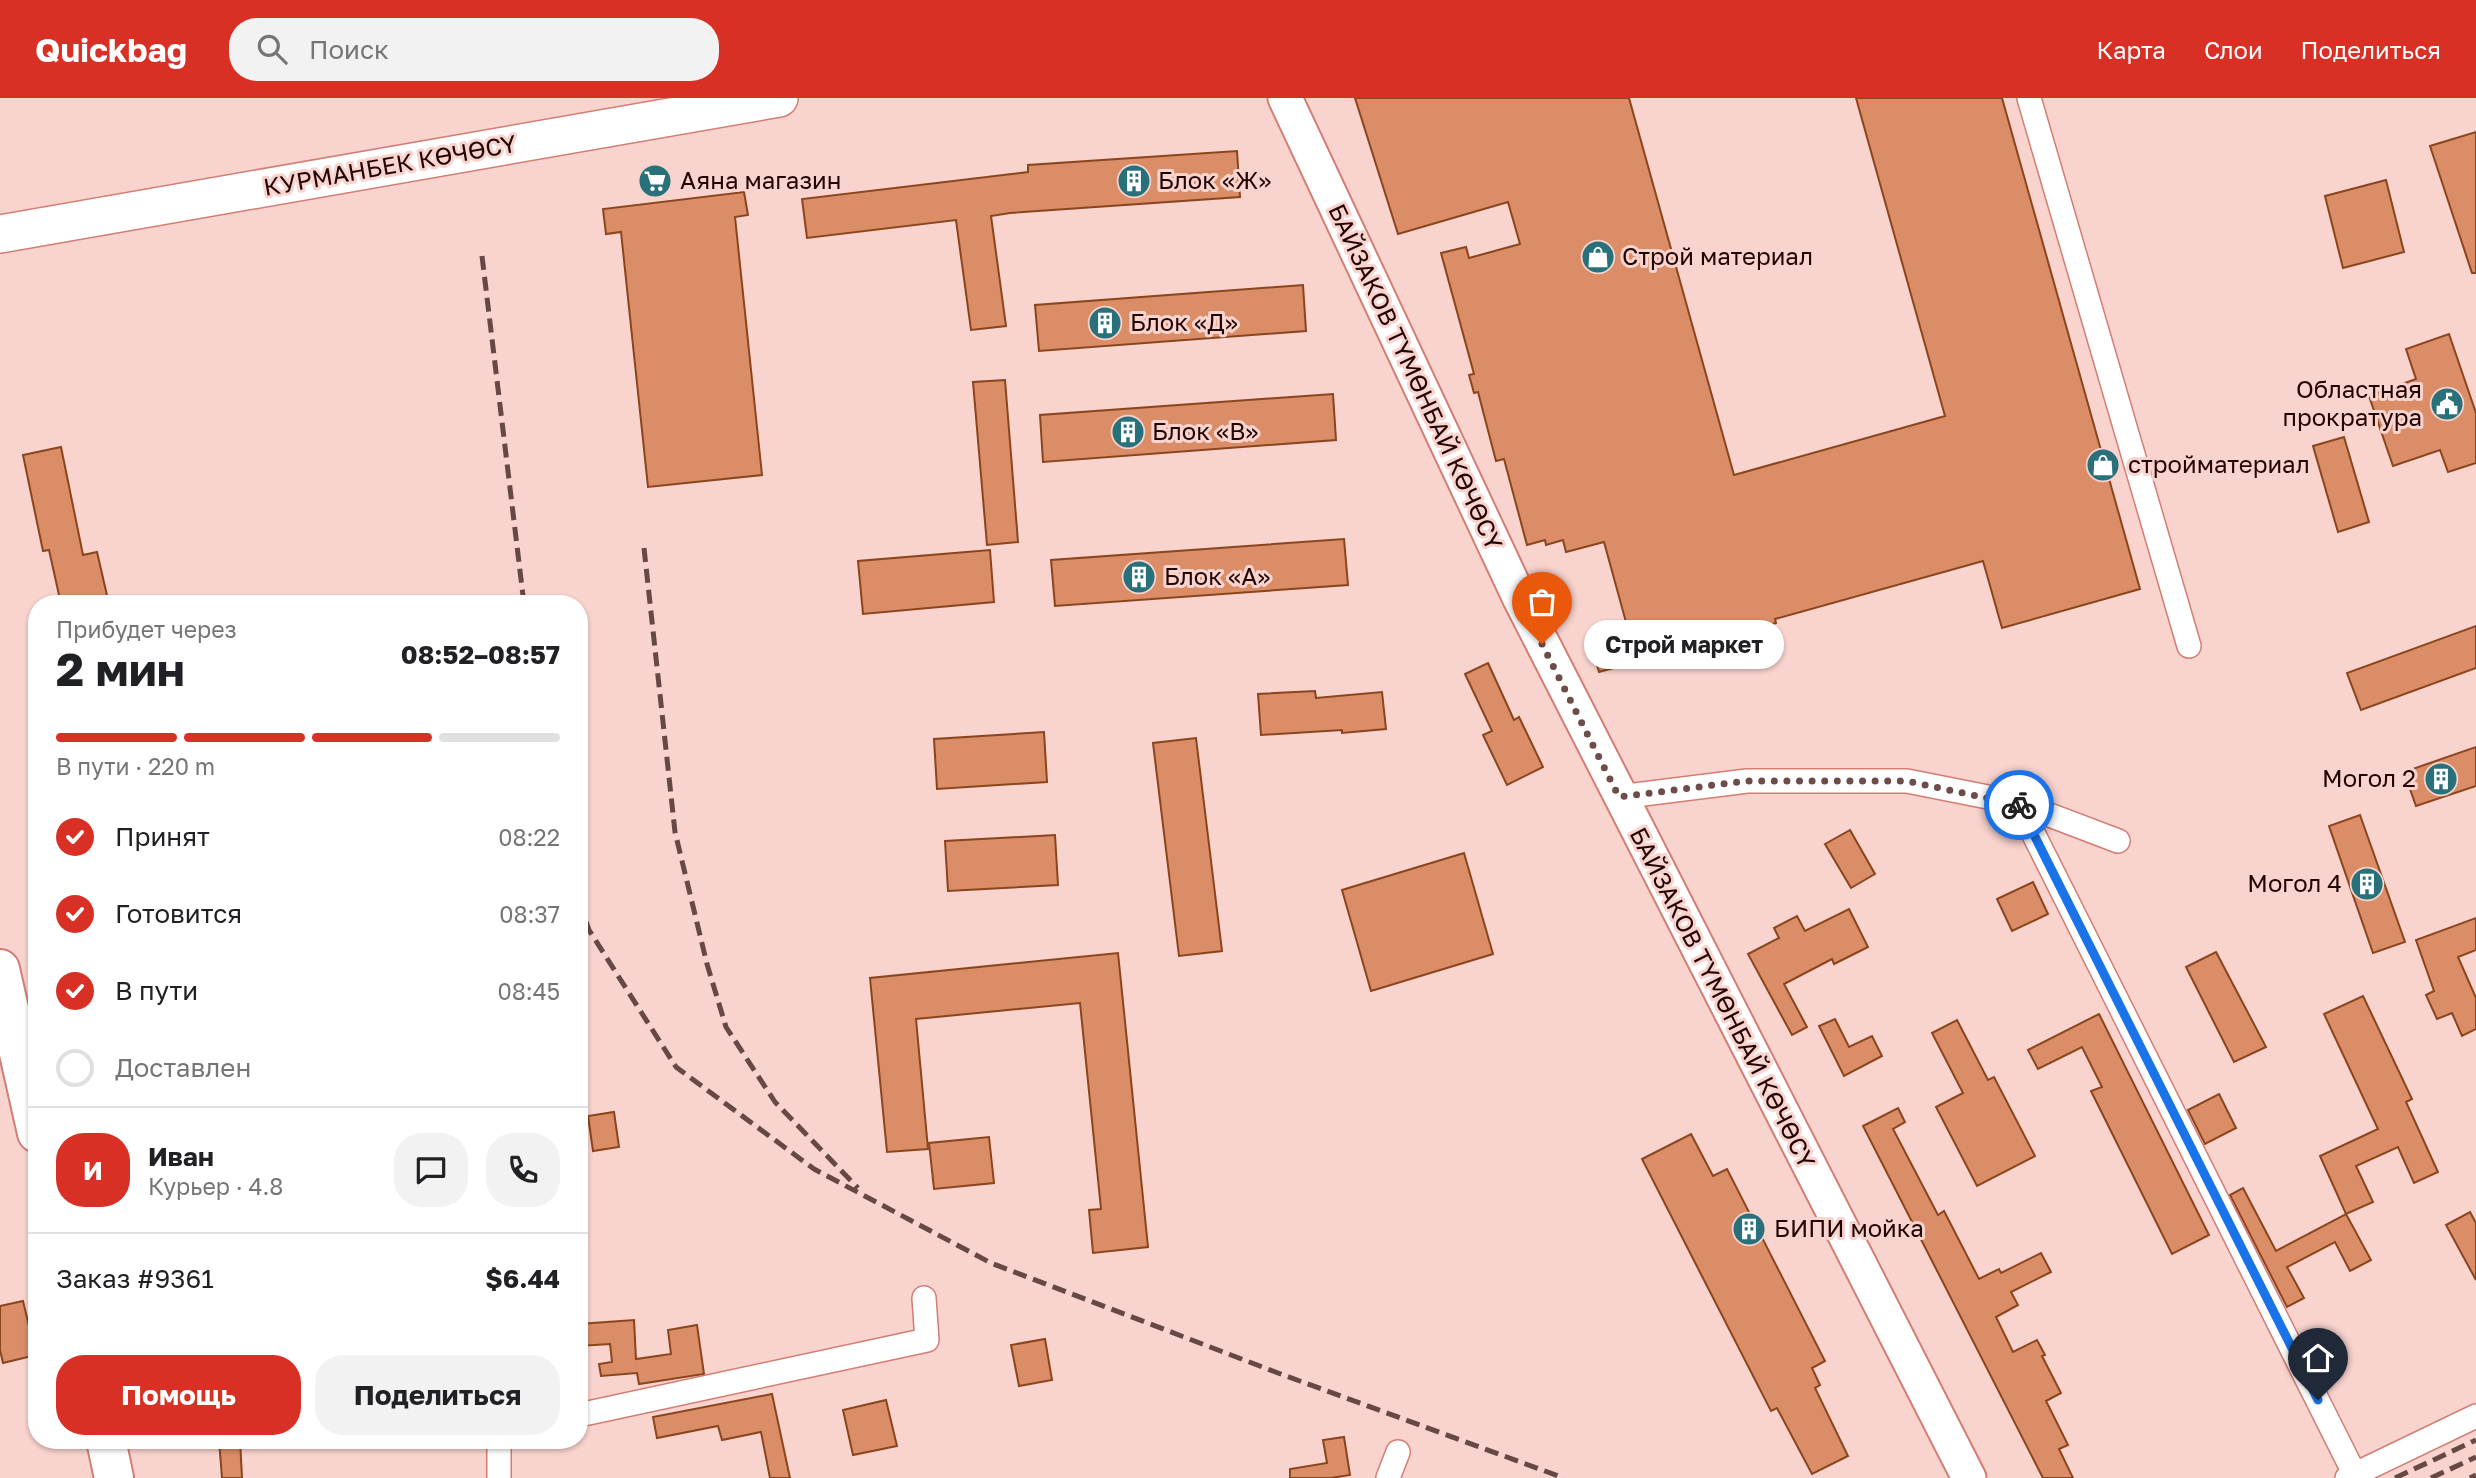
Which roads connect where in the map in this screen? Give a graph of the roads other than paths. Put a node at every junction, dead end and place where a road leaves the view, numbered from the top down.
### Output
1 (779, 98) edge
2 (1285, 98) edge
3 (2029, 98) edge
4 (0, 234) edge
5 (2189, 646) dead end
6 (1619, 797) junction
7 (2018, 803) junction
8 (2118, 841) dead end
9 (0, 970) edge
10 (4, 1009) edge
11 (28, 1099) edge
12 (924, 1298) dead end
13 (588, 1413) edge
14 (2476, 1416) edge
15 (108, 1449) edge
16 (499, 1449) edge
17 (1398, 1452) dead end
18 (2351, 1476) edge
19 (114, 1478) edge
20 (499, 1478) edge
21 (1388, 1478) edge
22 (1969, 1478) edge

1 - 4 main road, КУРМАНБЕК КӨЧӨСҮ
2 - 6 main road, БАЙЗАКОВ ТҮМӨНБАЙ КӨЧӨСҮ
3 - 5 street
6 - 7 street
6 - 22 main road, БАЙЗАКОВ ТҮМӨНБАЙ КӨЧӨСҮ
7 - 8 street
7 - 18 street
9 - 10 highway
10 - 11 highway
12 - 13 street
14 - 18 street
15 - 19 highway
16 - 20 street
17 - 21 street

